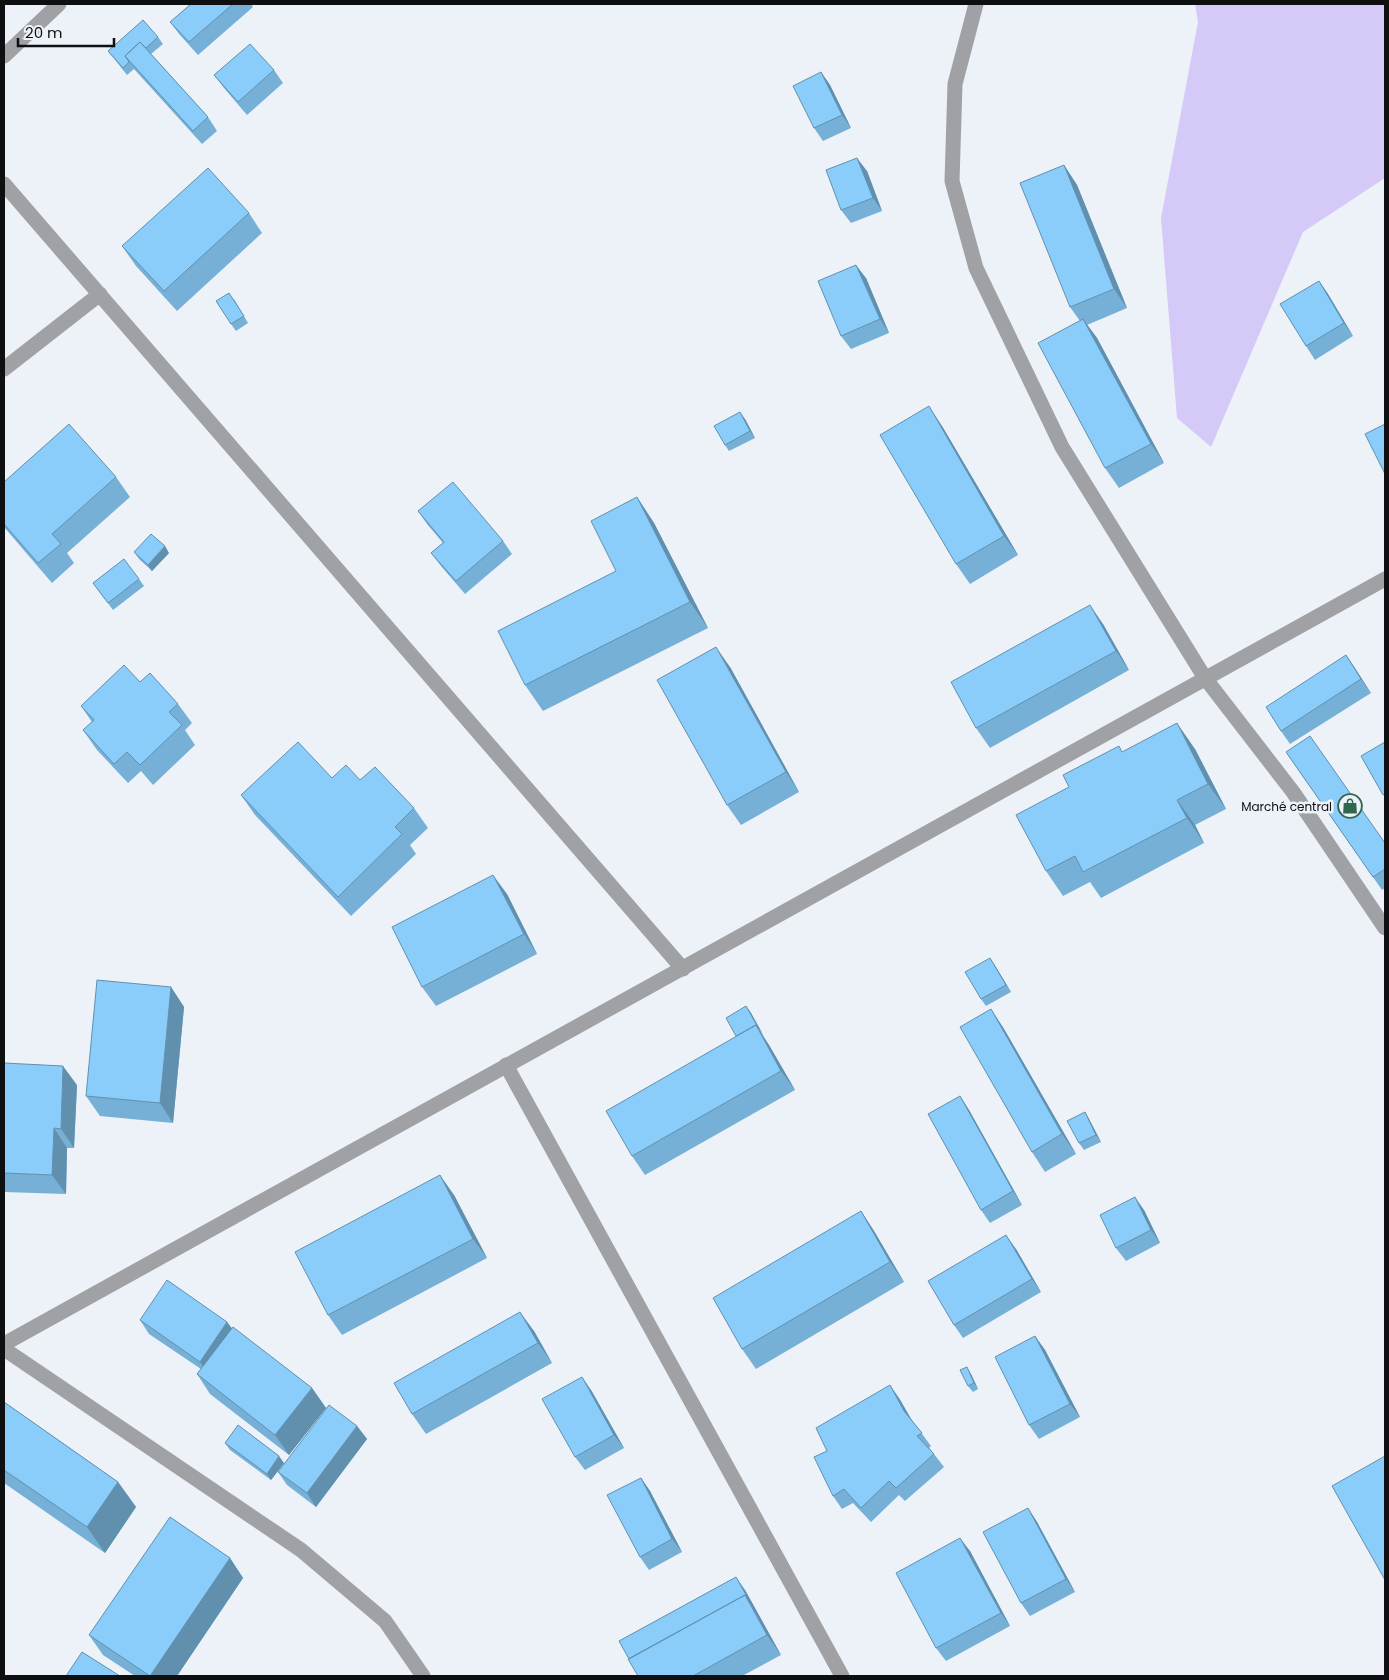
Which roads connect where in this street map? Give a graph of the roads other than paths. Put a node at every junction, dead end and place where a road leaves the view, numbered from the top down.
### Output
1 (59, 4) edge
2 (976, 4) edge
3 (4, 56) edge
4 (4, 184) edge
5 (100, 294) junction
6 (4, 369) edge
7 (1385, 579) edge
8 (1205, 678) junction
9 (1385, 928) edge
10 (683, 969) junction
11 (506, 1066) junction
12 (4, 1344) edge
13 (4, 1349) edge
14 (423, 1676) edge
15 (842, 1676) edge

1 - 3 street
2 - 8 street
4 - 5 street
5 - 6 street
5 - 10 street
7 - 8 street
8 - 9 street
8 - 10 street
10 - 11 street
11 - 12 street
11 - 15 street
13 - 14 street

